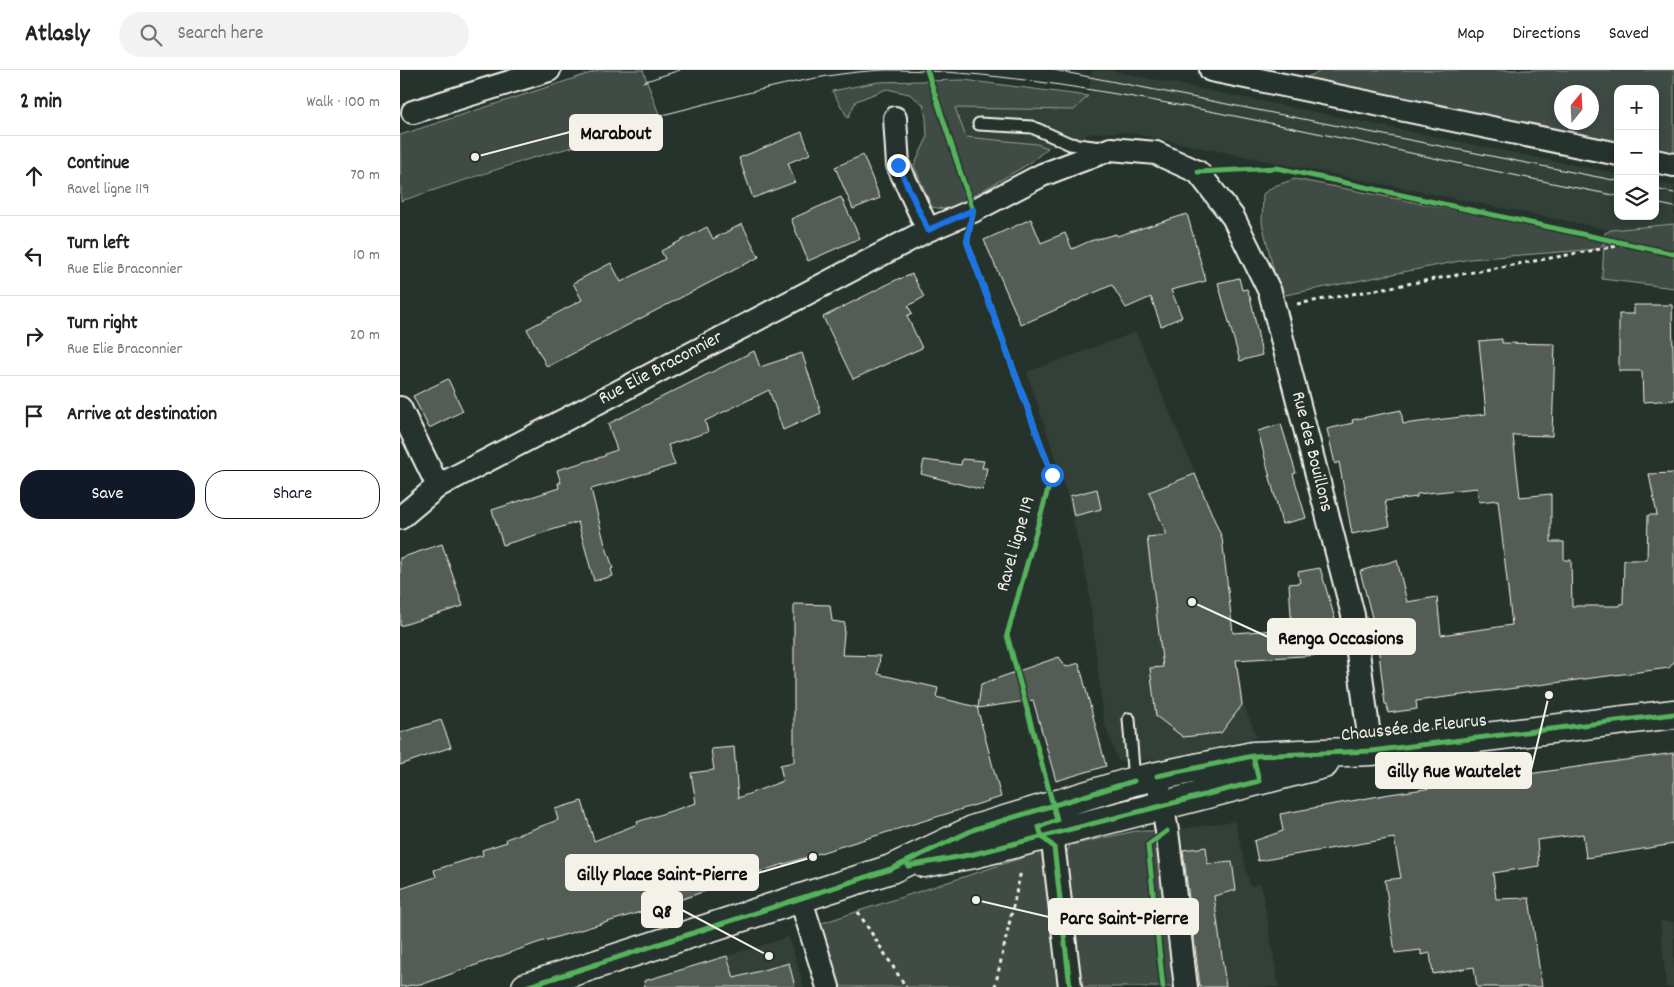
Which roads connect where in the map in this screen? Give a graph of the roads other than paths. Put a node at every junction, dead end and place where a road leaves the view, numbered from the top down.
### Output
1 (549, 70) edge
2 (1211, 70) edge
3 (404, 117) edge
4 (895, 118) dead end
5 (979, 124) dead end
6 (1110, 149) junction
7 (1614, 153) edge
8 (1659, 162) edge
9 (1674, 165) edge
10 (1198, 172) joint
11 (928, 230) junction
12 (400, 408) edge
13 (438, 486) junction
14 (400, 518) edge
15 (1674, 714) edge
16 (1129, 719) dead end
17 (1371, 751) junction
18 (1145, 779) junction
19 (1162, 805) junction
20 (1052, 834) junction
21 (891, 869) junction
22 (801, 900) junction
23 (526, 987) edge
24 (828, 987) edge
25 (1070, 987) edge
26 (1186, 987) edge

1 - 3 street
2 - 7 street
4 - 11 street
5 - 6 lane
6 - 10 street, Rue Elie Braconnier
6 - 11 street, Rue Elie Braconnier
8 - 9 street
10 - 17 street, Rue des Bouillons
11 - 13 street, Rue Elie Braconnier
12 - 13 street
13 - 14 street, Rue Elie Braconnier
15 - 17 main road, Chaussée de Fleurus
16 - 18 lane
17 - 18 main road, Chaussée de Fleurus
17 - 19 main road, Chaussée de Fleurus
18 - 19 street
18 - 21 main road, Chaussée de Fleurus
19 - 20 main road, Chaussée de Fleurus
19 - 26 street
20 - 21 main road, Chaussée de Fleurus
20 - 25 street
21 - 22 main road, Chaussée de Fleurus
22 - 23 main road, Chaussée de Fleurus
22 - 24 street

